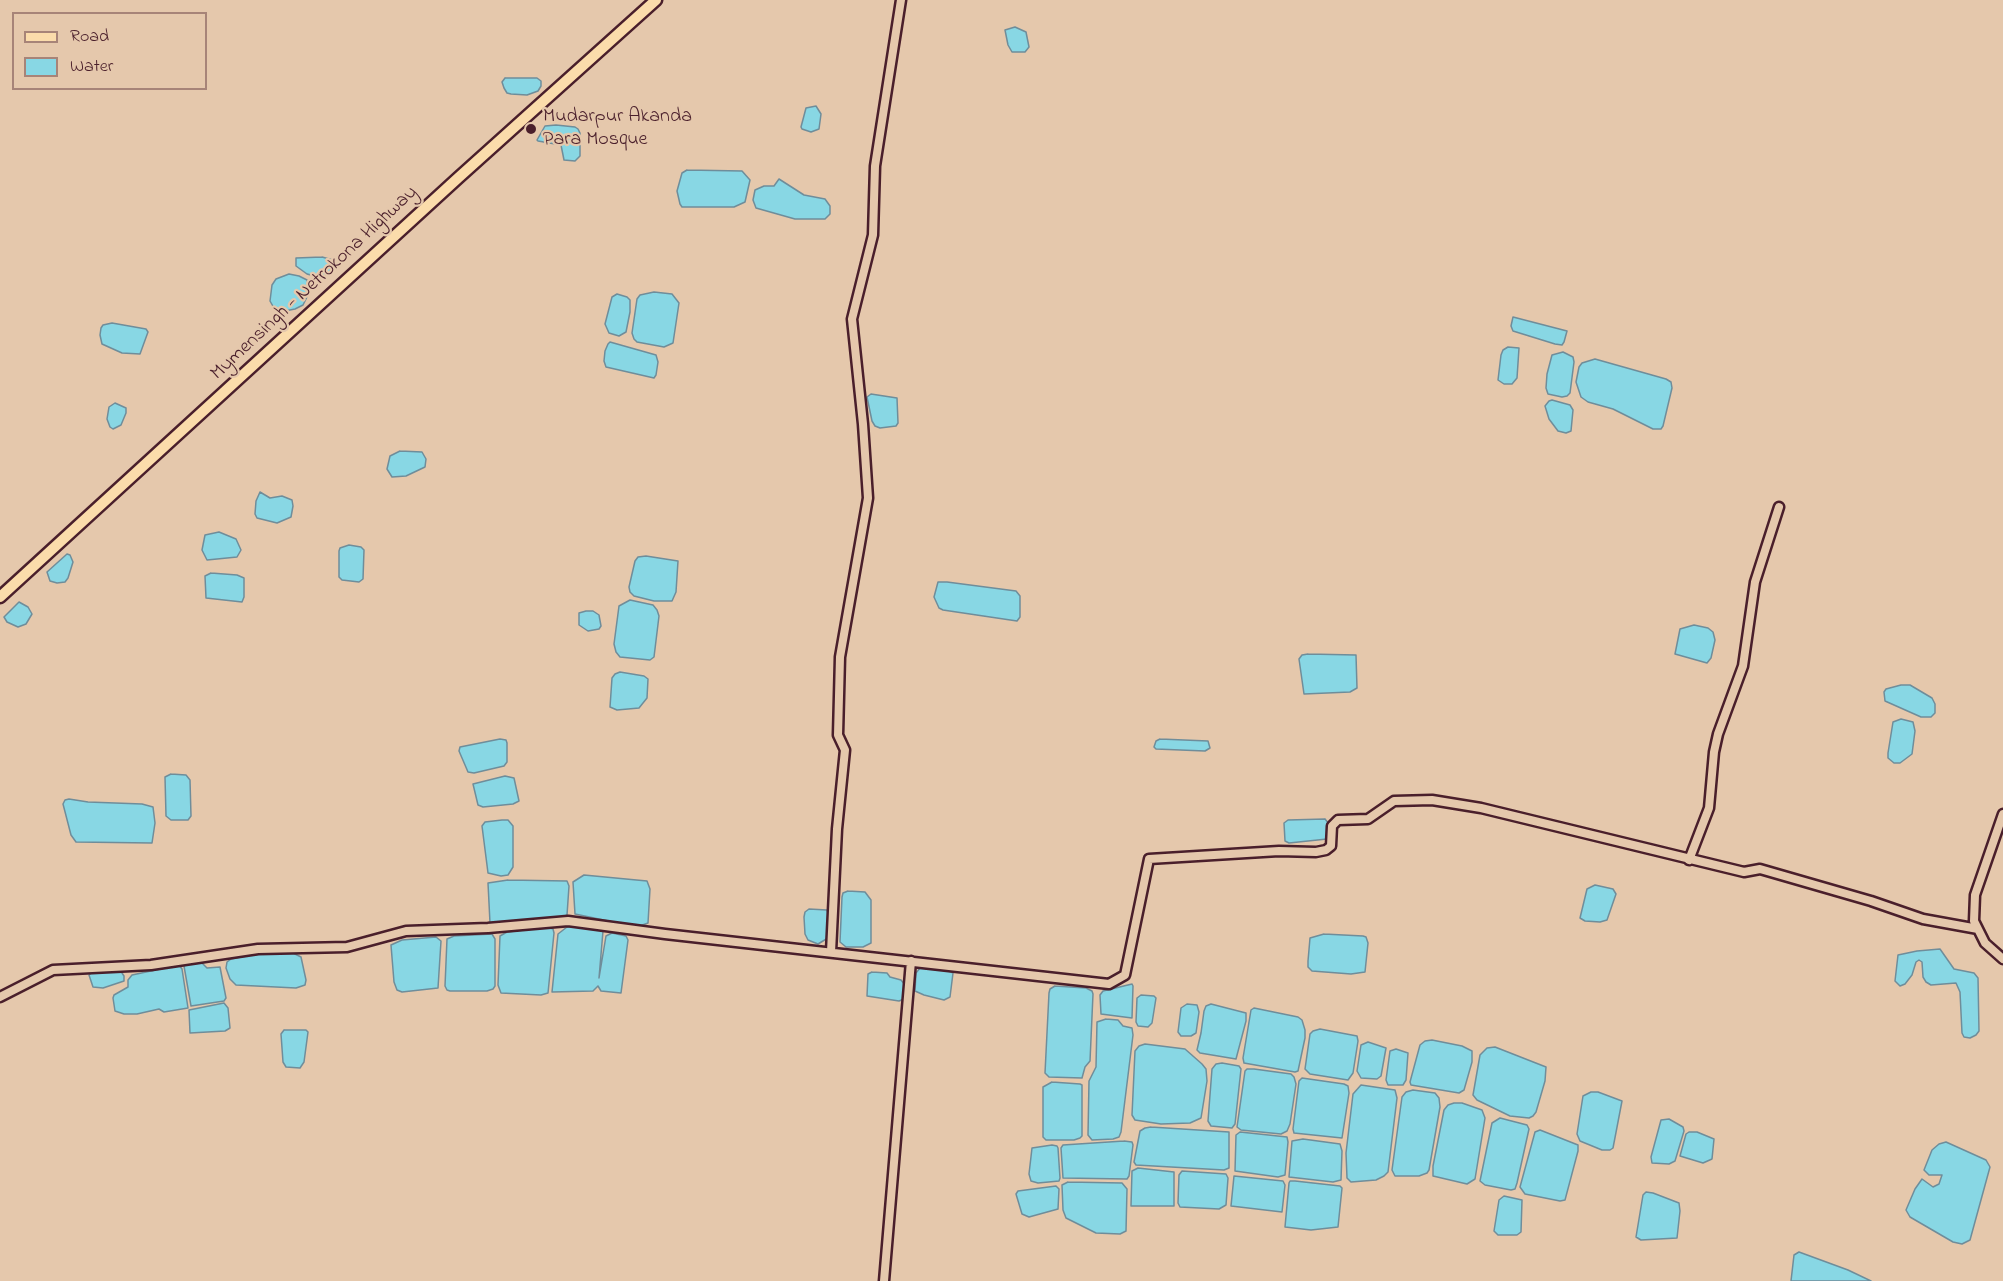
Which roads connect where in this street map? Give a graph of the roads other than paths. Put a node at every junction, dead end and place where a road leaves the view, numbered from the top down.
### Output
1 (656, 0) edge
2 (900, 0) edge
3 (1779, 507) dead end
4 (0, 597) edge
5 (2003, 814) edge
6 (1689, 860) junction
7 (1978, 929) junction
8 (831, 952) junction
9 (2003, 959) edge
10 (911, 961) junction
11 (0, 997) edge
12 (884, 1281) edge

1 - 4 main road, Mymensingh - Netrokona Highway
2 - 8 street
3 - 6 street
5 - 7 street
6 - 7 street
6 - 10 street
7 - 9 street
8 - 10 street
8 - 11 street
10 - 12 street

